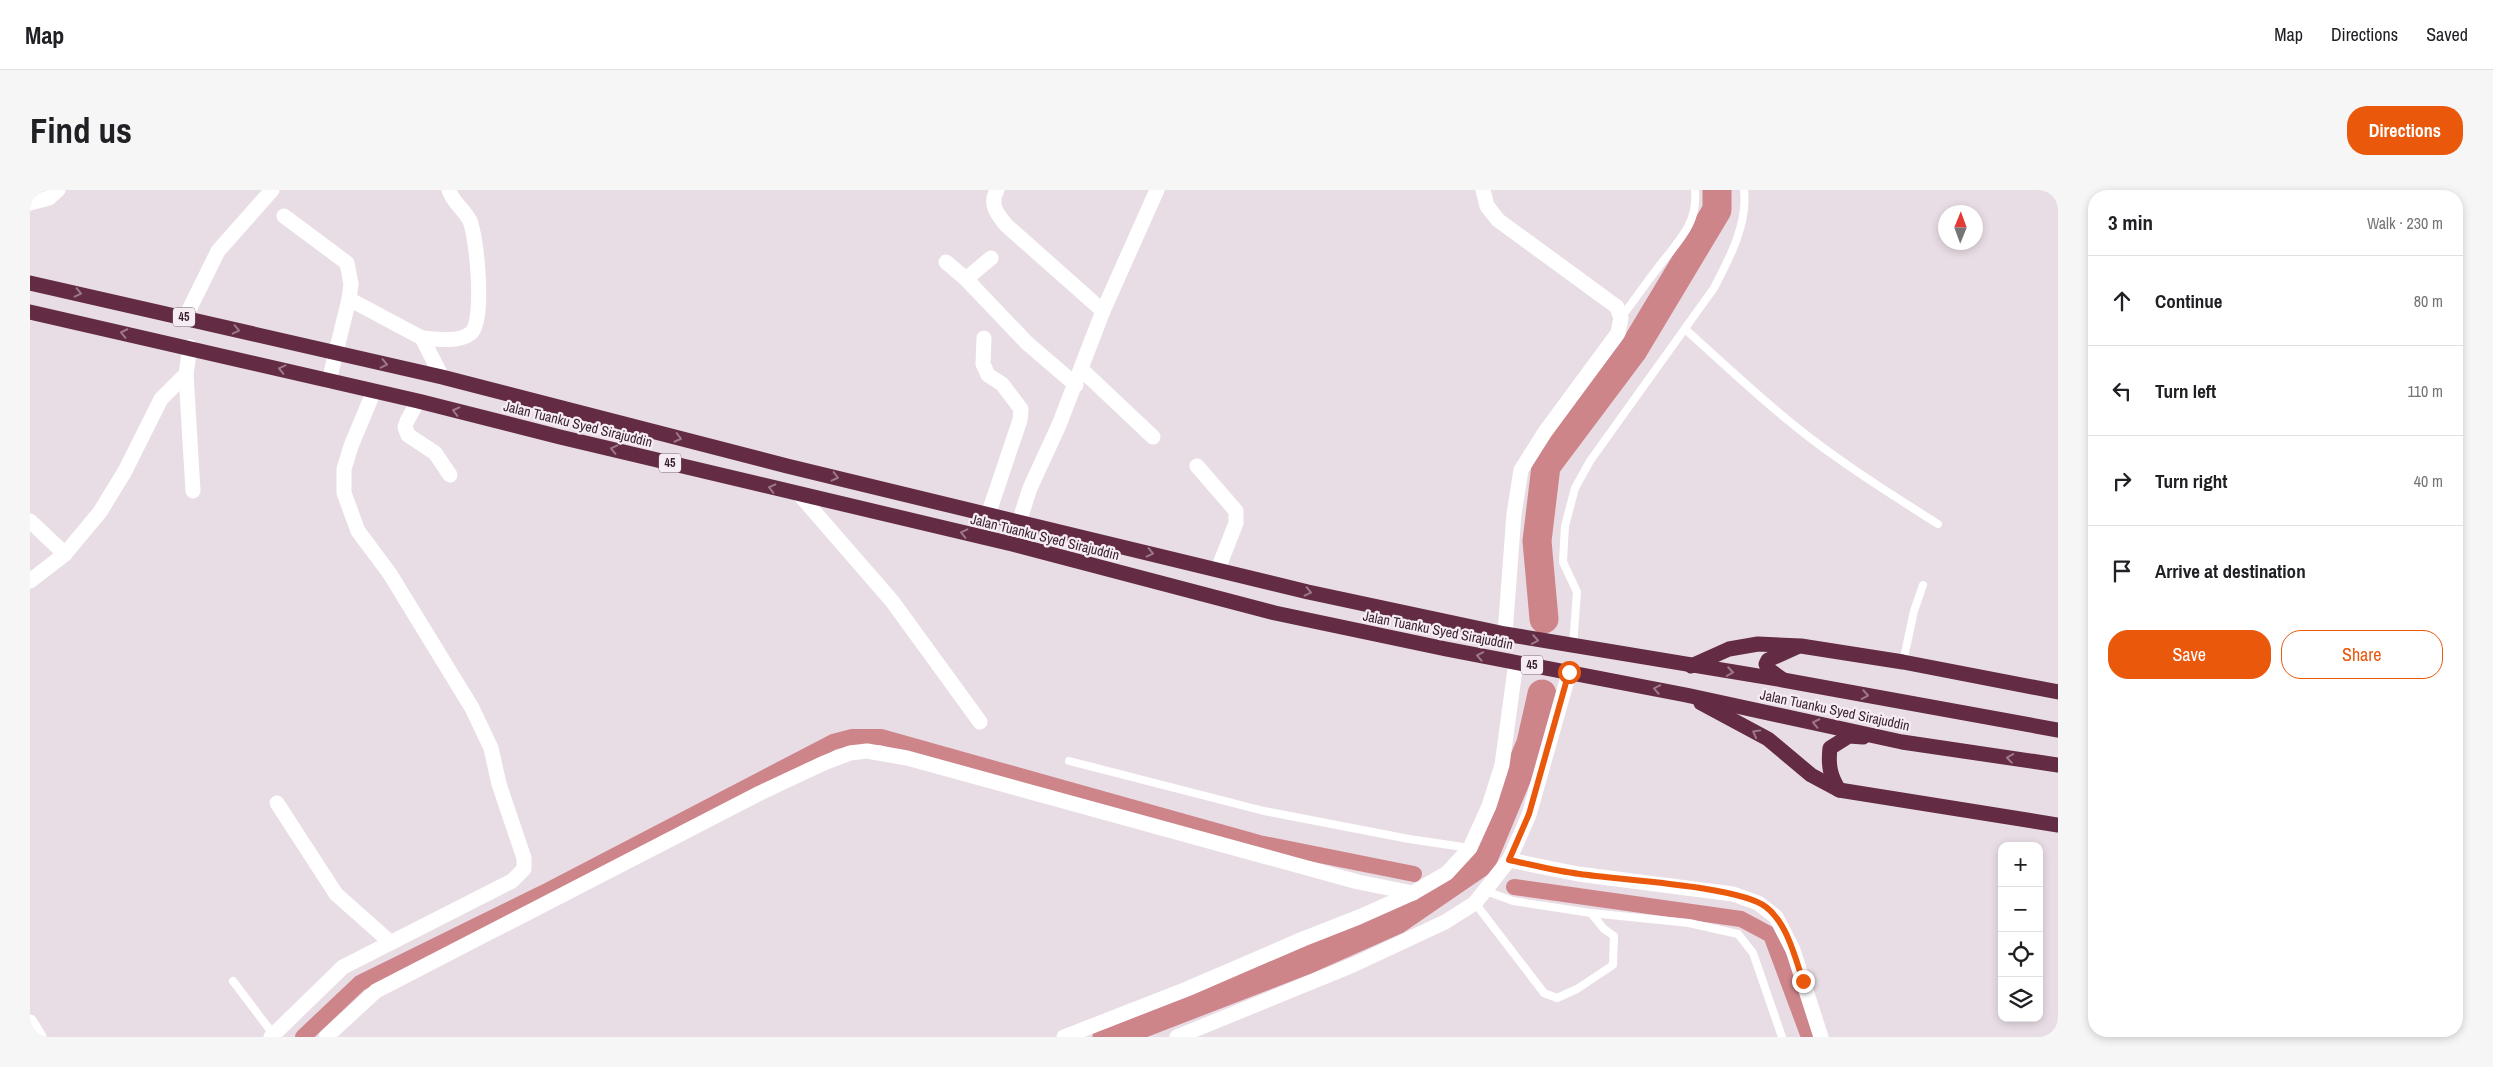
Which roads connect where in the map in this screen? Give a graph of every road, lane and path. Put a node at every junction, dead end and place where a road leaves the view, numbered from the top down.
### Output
1 (58, 190) edge
2 (272, 190) edge
3 (449, 190) edge
4 (997, 190) edge
5 (1157, 190) edge
6 (1483, 190) edge
7 (1695, 190) edge
8 (1744, 190) edge
9 (30, 203) edge
10 (284, 216) dead end
11 (991, 258) dead end
12 (946, 262) dead end
13 (966, 279) junction
14 (30, 283) edge
15 (349, 299) junction
16 (1103, 311) junction
17 (30, 312) edge
18 (185, 318) junction
19 (1621, 318) junction
20 (1685, 329) junction
21 (422, 338) junction
22 (984, 338) dead end
23 (190, 347) junction
24 (337, 354) junction
25 (1081, 369) junction
26 (186, 374) junction
27 (442, 377) junction
28 (330, 380) junction
29 (1076, 385) junction
30 (374, 391) junction
31 (418, 401) junction
32 (1153, 437) dead end
33 (1197, 466) dead end
34 (450, 474) dead end
35 (193, 491) dead end
36 (799, 494) junction
37 (988, 515) junction
38 (30, 521) edge
39 (1018, 522) junction
40 (1938, 524) dead end
41 (1012, 544) junction
42 (66, 554) junction
43 (1218, 569) junction
44 (30, 581) edge
45 (1922, 585) dead end
46 (1505, 634) junction
47 (1573, 646) junction
48 (1801, 646) junction
49 (1516, 662) junction
50 (1903, 662) junction
51 (1692, 666) junction
52 (1569, 672) junction
53 (1783, 680) junction
54 (2058, 692) edge
55 (1686, 695) junction
56 (980, 722) dead end
57 (2058, 730) edge
58 (1902, 742) junction
59 (1069, 761) dead end
60 (2058, 765) edge
61 (1839, 790) junction
62 (276, 803) dead end
63 (2058, 825) edge
64 (1470, 848) junction
65 (1509, 860) junction
66 (1486, 891) junction
67 (1413, 893) junction
68 (1475, 903) junction
69 (1591, 913) junction
70 (390, 942) junction
71 (233, 981) dead end
72 (30, 1022) edge
73 (272, 1036) edge
74 (39, 1037) edge
75 (326, 1037) edge
76 (1064, 1037) edge
77 (1177, 1037) edge
78 (1782, 1037) edge
79 (1822, 1037) edge

1 - 9 street
2 - 18 street
3 - 21 street
4 - 16 street
5 - 16 street
6 - 19 street
7 - 19 lane
8 - 20 lane
10 - 15 street
11 - 13 street
12 - 13 street
13 - 29 street
14 -> 18 highway, Jalan Tuanku Syed Sirajuddin / 45
15 - 21 street
15 - 24 street
16 - 25 street
23 -> 17 highway, Jalan Tuanku Syed Sirajuddin / 45
18 -> 24 highway, Jalan Tuanku Syed Sirajuddin / 45
19 - 46 street
20 - 40 lane
20 - 47 lane
21 - 27 street
22 - 37 street
23 - 26 street
28 -> 23 highway, Jalan Tuanku Syed Sirajuddin / 45
24 -> 27 highway, Jalan Tuanku Syed Sirajuddin / 45
24 - 28 street
25 - 29 street
25 - 32 street
26 - 35 street
26 - 42 street
27 -> 37 highway, Jalan Tuanku Syed Sirajuddin / 45
28 - 30 highway, Jalan Tuanku Syed Sirajuddin / 45
29 - 39 street
30 - 31 highway, Jalan Tuanku Syed Sirajuddin / 45
30 - 70 street
31 - 34 street
36 -> 31 highway, Jalan Tuanku Syed Sirajuddin / 45
33 - 43 street
41 -> 36 highway, Jalan Tuanku Syed Sirajuddin / 45
36 - 56 street
37 - 39 highway, Jalan Tuanku Syed Sirajuddin / 45
38 - 42 street
39 - 41 street
39 -> 43 highway, Jalan Tuanku Syed Sirajuddin / 45
49 -> 41 highway, Jalan Tuanku Syed Sirajuddin / 45
42 - 44 street
43 -> 46 highway, Jalan Tuanku Syed Sirajuddin / 45
45 - 50 lane
46 -> 47 highway, Jalan Tuanku Syed Sirajuddin / 45
47 - 51 highway, Jalan Tuanku Syed Sirajuddin / 45
48 - 50 highway
48 - 51 highway
48 - 53 highway
49 - 52 highway, Jalan Tuanku Syed Sirajuddin / 45
49 - 64 street
50 - 54 highway
51 -> 53 highway, Jalan Tuanku Syed Sirajuddin / 45
55 -> 52 highway, Jalan Tuanku Syed Sirajuddin / 45
52 - 65 street
53 -> 57 highway, Jalan Tuanku Syed Sirajuddin / 45
58 -> 55 highway, Jalan Tuanku Syed Sirajuddin / 45
61 -> 55 highway
60 -> 58 highway, Jalan Tuanku Syed Sirajuddin / 45
58 - 61 highway
59 - 64 lane
61 - 63 highway
62 - 70 street
64 - 67 street
65 - 66 street
65 - 79 street
66 - 68 street
66 - 69 lane
67 - 75 street
67 - 76 street
68 - 69 lane
68 - 77 street
69 - 78 lane
70 - 73 street
71 - 73 lane
72 - 74 street

